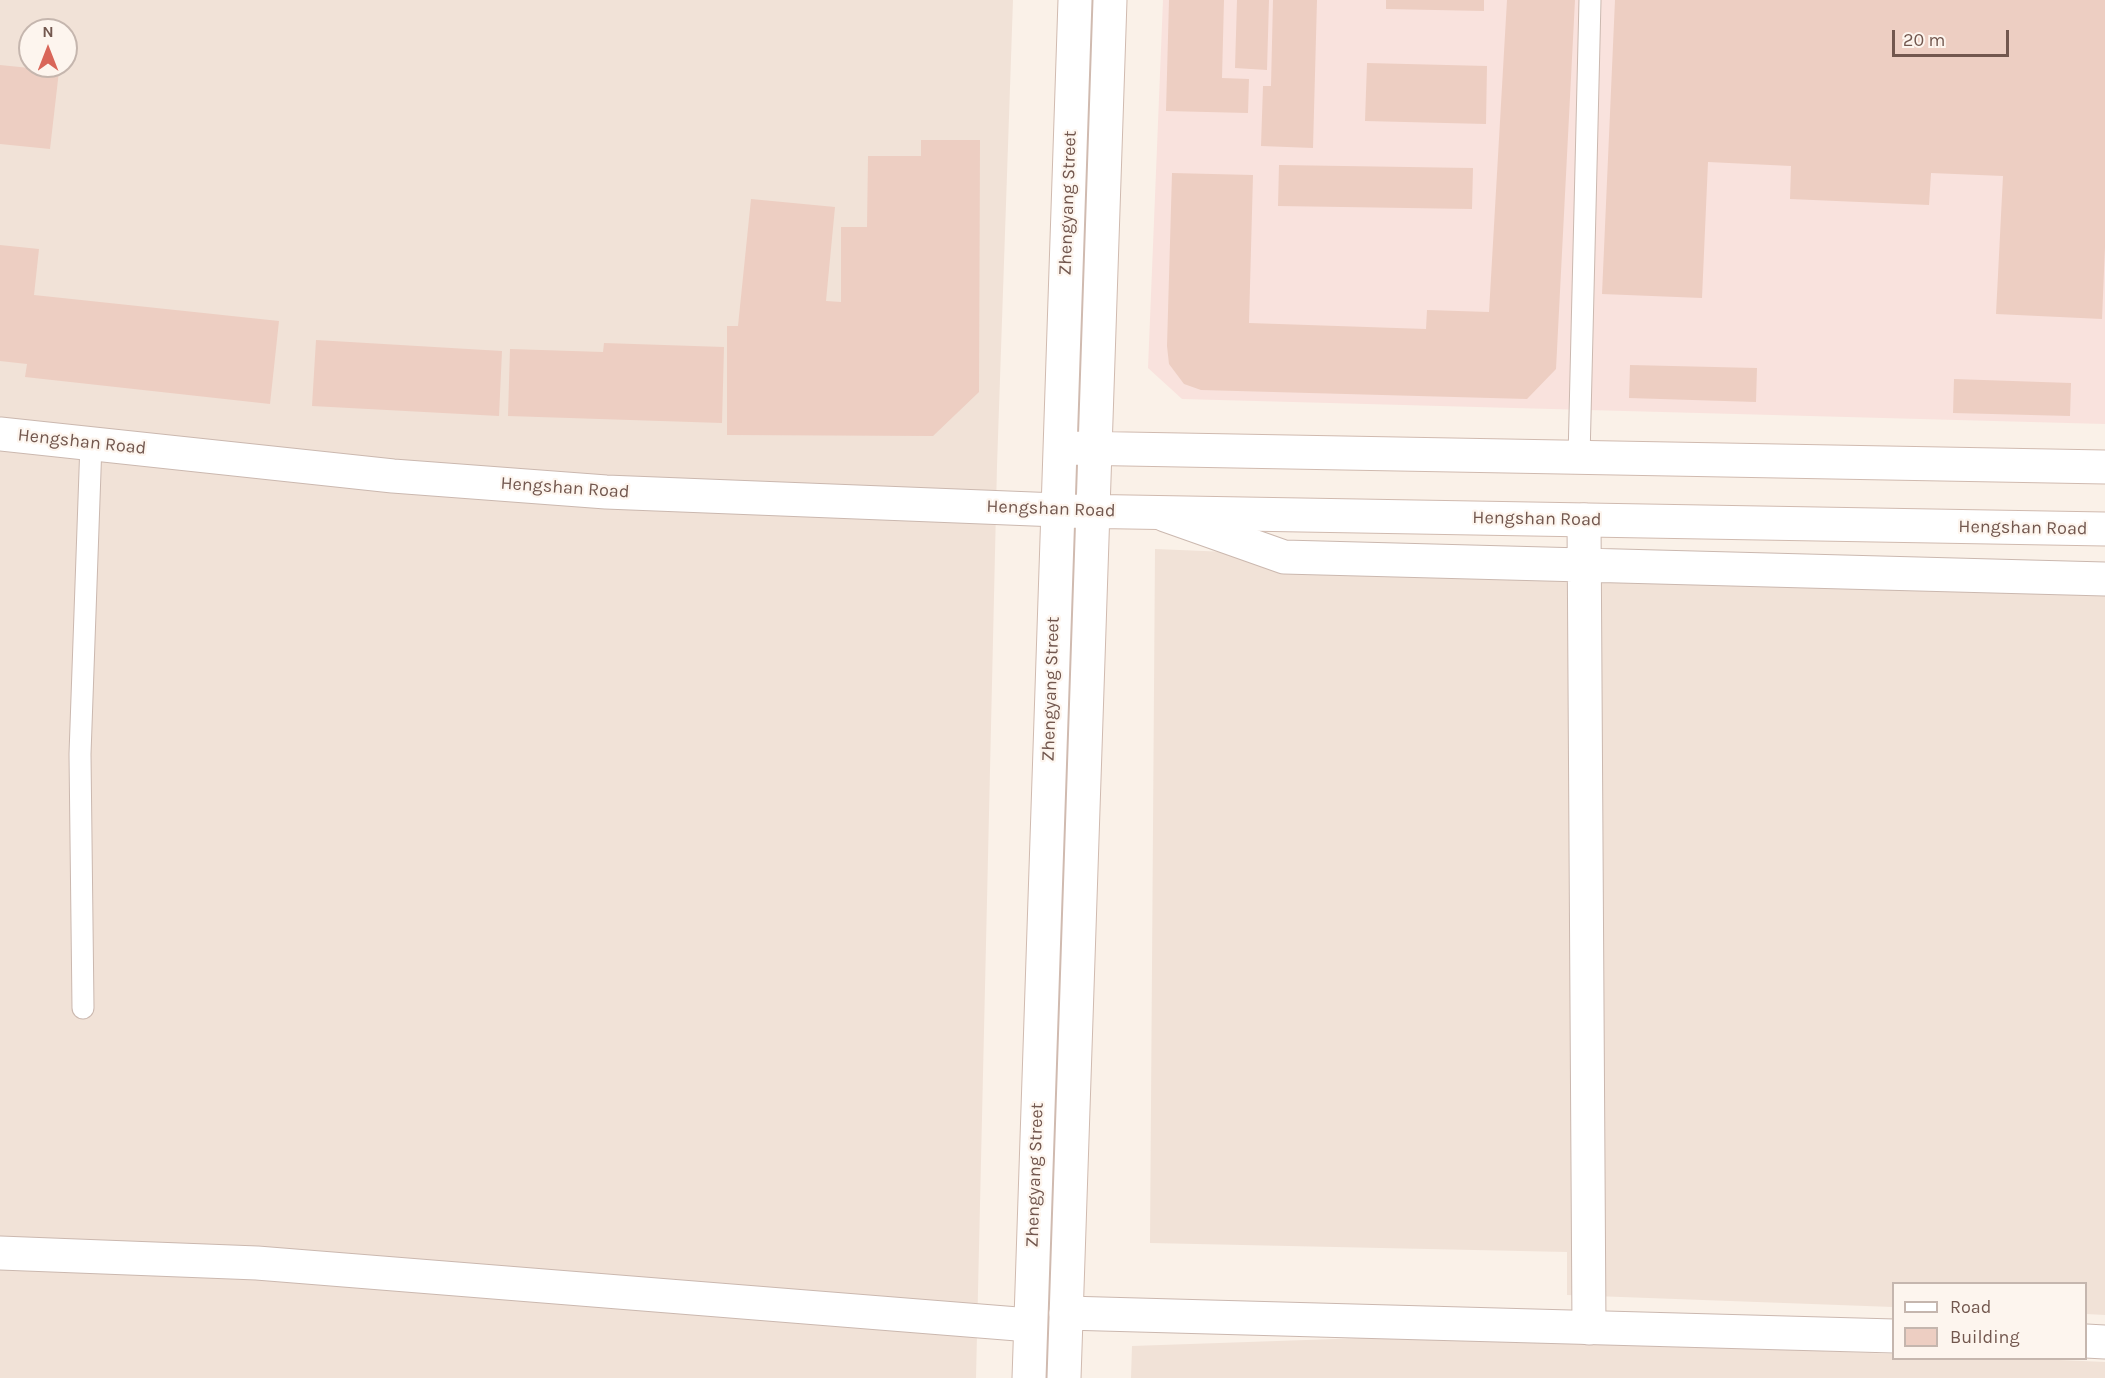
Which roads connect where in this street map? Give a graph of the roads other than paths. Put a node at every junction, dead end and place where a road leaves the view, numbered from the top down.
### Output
1 (1075, 0) edge
2 (1110, 0) edge
3 (1590, 0) edge
4 (0, 434) edge
5 (91, 444) junction
6 (1060, 448) junction
7 (1095, 449) junction
8 (1579, 458) junction
9 (2105, 467) edge
10 (1058, 510) junction
11 (1093, 511) junction
12 (1158, 512) junction
13 (1584, 520) junction
14 (2105, 529) edge
15 (1584, 566) junction
16 (2105, 579) edge
17 (83, 1008) dead end
18 (0, 1253) edge
19 (1066, 1313) junction
20 (1030, 1325) junction
21 (1589, 1328) junction
22 (1892, 1336) edge
23 (2087, 1341) edge
24 (2105, 1342) edge
25 (1029, 1378) edge
26 (1064, 1378) edge

1 - 6 main road, Zhengyang Street
2 - 7 main road, Zhengyang Street
3 - 8 lane
4 - 5 main road, Hengshan Road
5 - 10 main road, Hengshan Road
5 - 17 lane
6 - 7 main road
6 - 10 main road, Zhengyang Street
7 - 8 main road
7 - 11 main road, Zhengyang Street
8 - 9 main road
10 - 11 main road, Hengshan Road
10 - 20 main road, Zhengyang Street
11 - 12 main road, Hengshan Road
11 - 19 main road, Zhengyang Street
12 - 13 main road, Hengshan Road
12 - 15 main road
13 - 14 main road, Hengshan Road
13 - 15 main road
15 - 16 main road
15 - 21 main road
18 - 20 main road
19 - 21 main road
19 - 26 main road, Zhengyang Street
20 - 25 main road, Zhengyang Street
21 - 22 main road
23 - 24 main road

